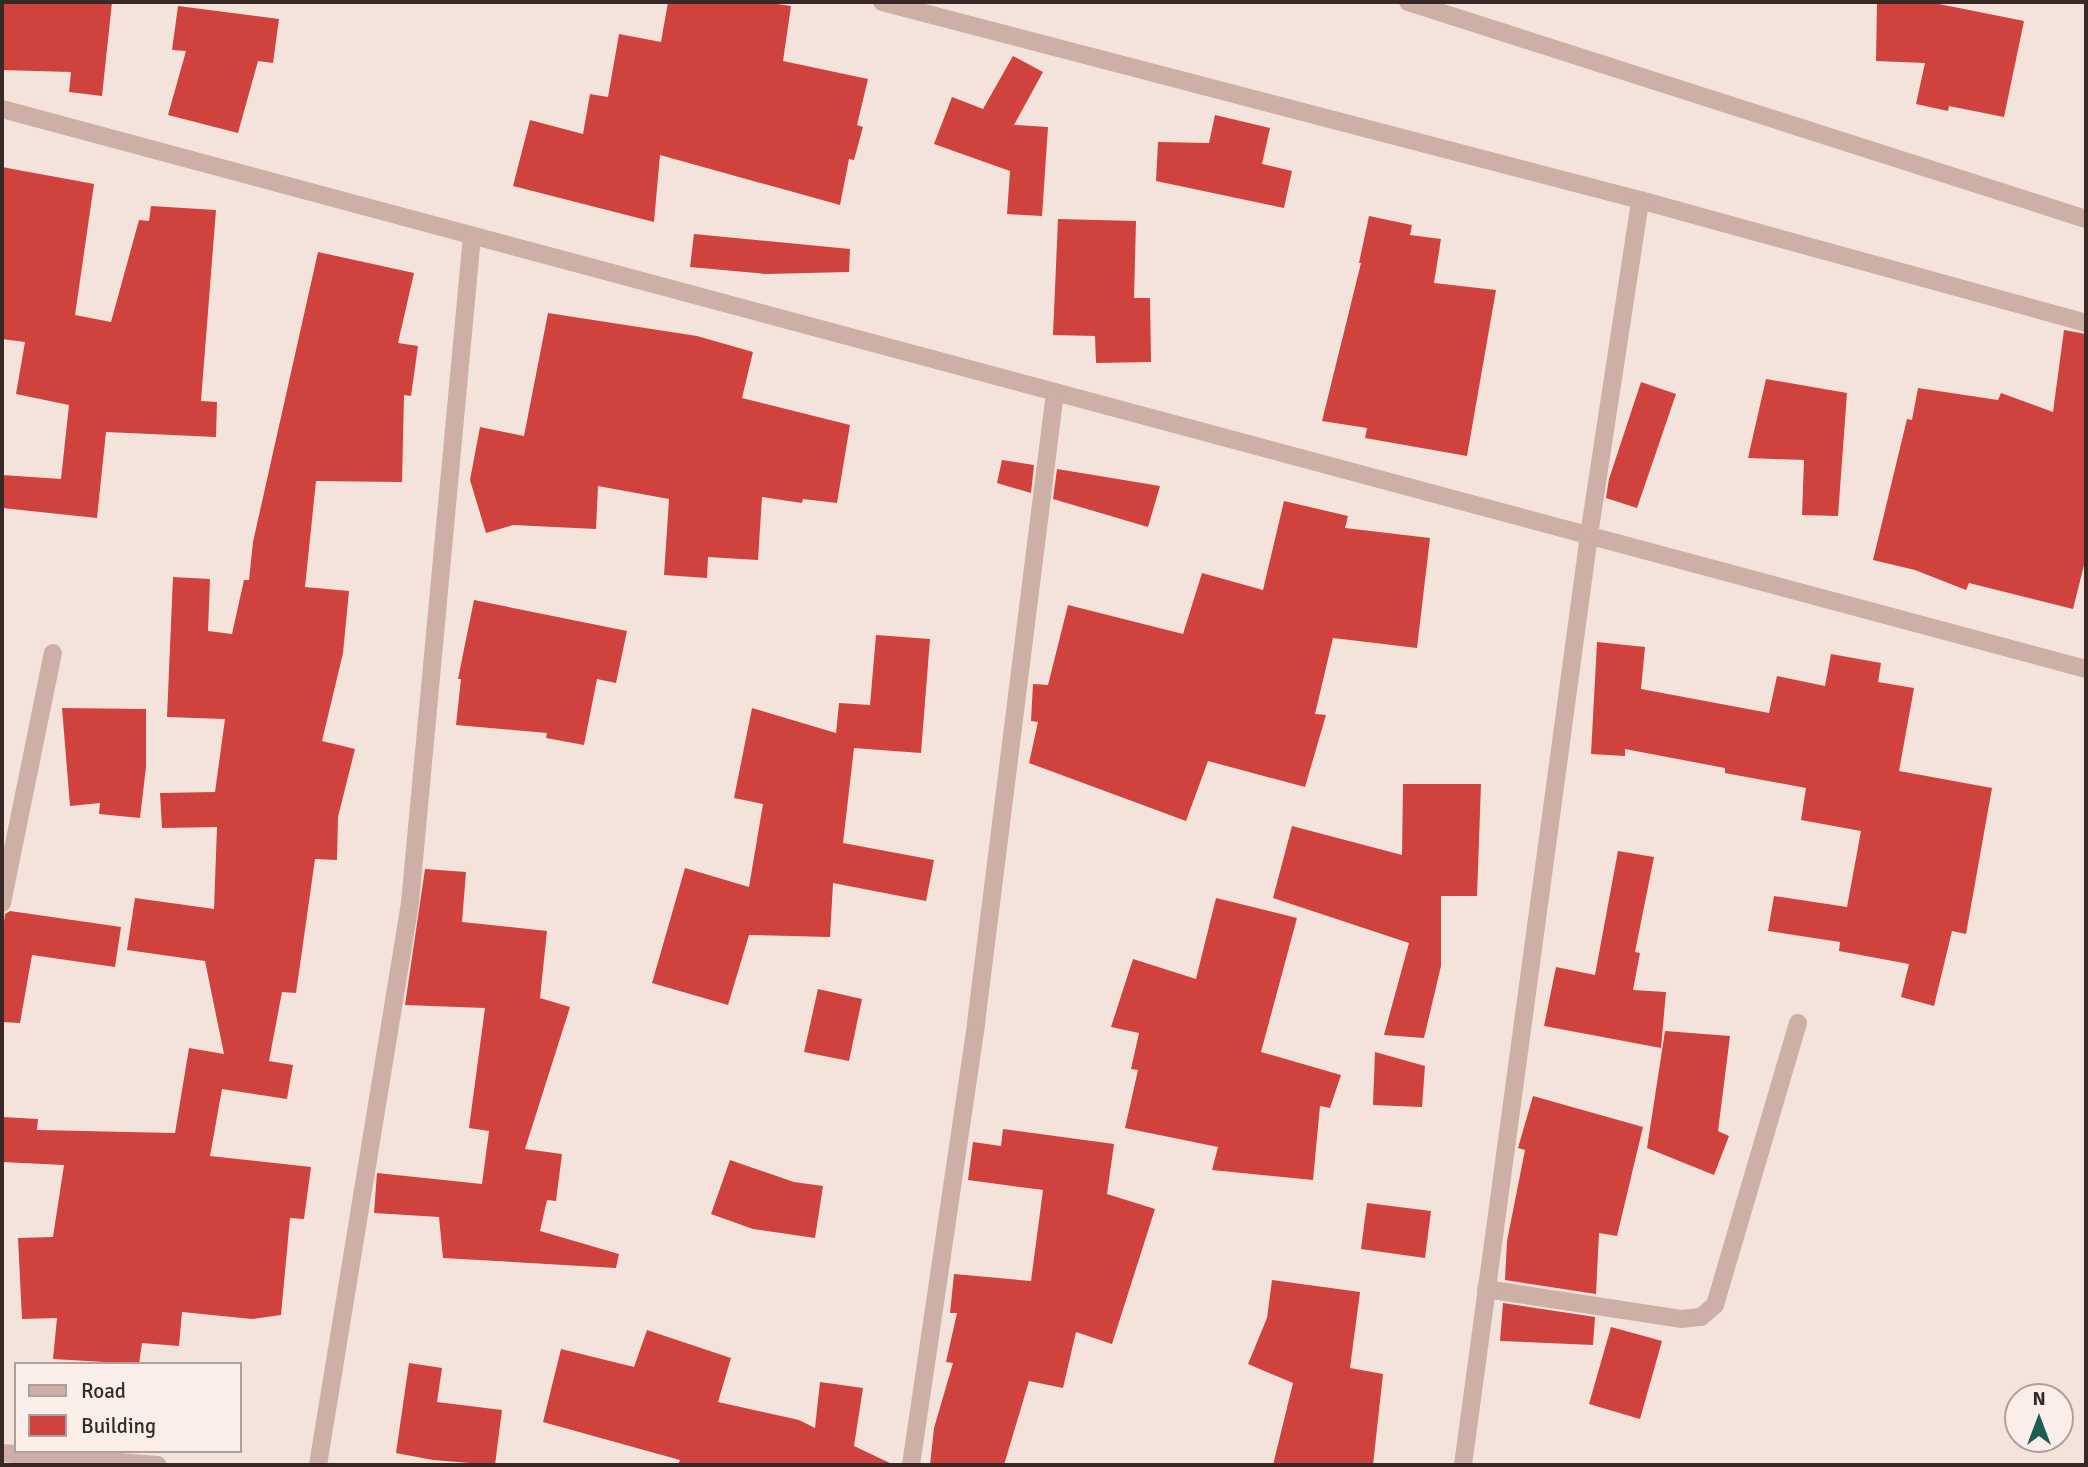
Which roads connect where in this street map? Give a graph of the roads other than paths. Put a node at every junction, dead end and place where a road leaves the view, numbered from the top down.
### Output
1 (882, 2) edge
2 (1408, 2) edge
3 (2, 109) edge
4 (1640, 200) junction
5 (2086, 219) edge
6 (472, 236) junction
7 (2086, 323) edge
8 (1055, 392) junction
9 (1589, 535) junction
10 (53, 653) dead end
11 (2086, 668) edge
12 (2, 903) edge
13 (1798, 1023) dead end
14 (1486, 1289) junction
15 (2, 1453) edge
16 (158, 1465) edge
17 (318, 1465) edge
18 (911, 1465) edge
19 (1463, 1465) edge

1 - 4 street
2 - 5 street
3 - 6 street
4 - 7 street
4 - 9 street
6 - 8 street
6 - 17 street
8 - 9 street
8 - 18 street
9 - 11 street
9 - 14 street
10 - 12 street
13 - 14 street
14 - 19 street
15 - 16 street

